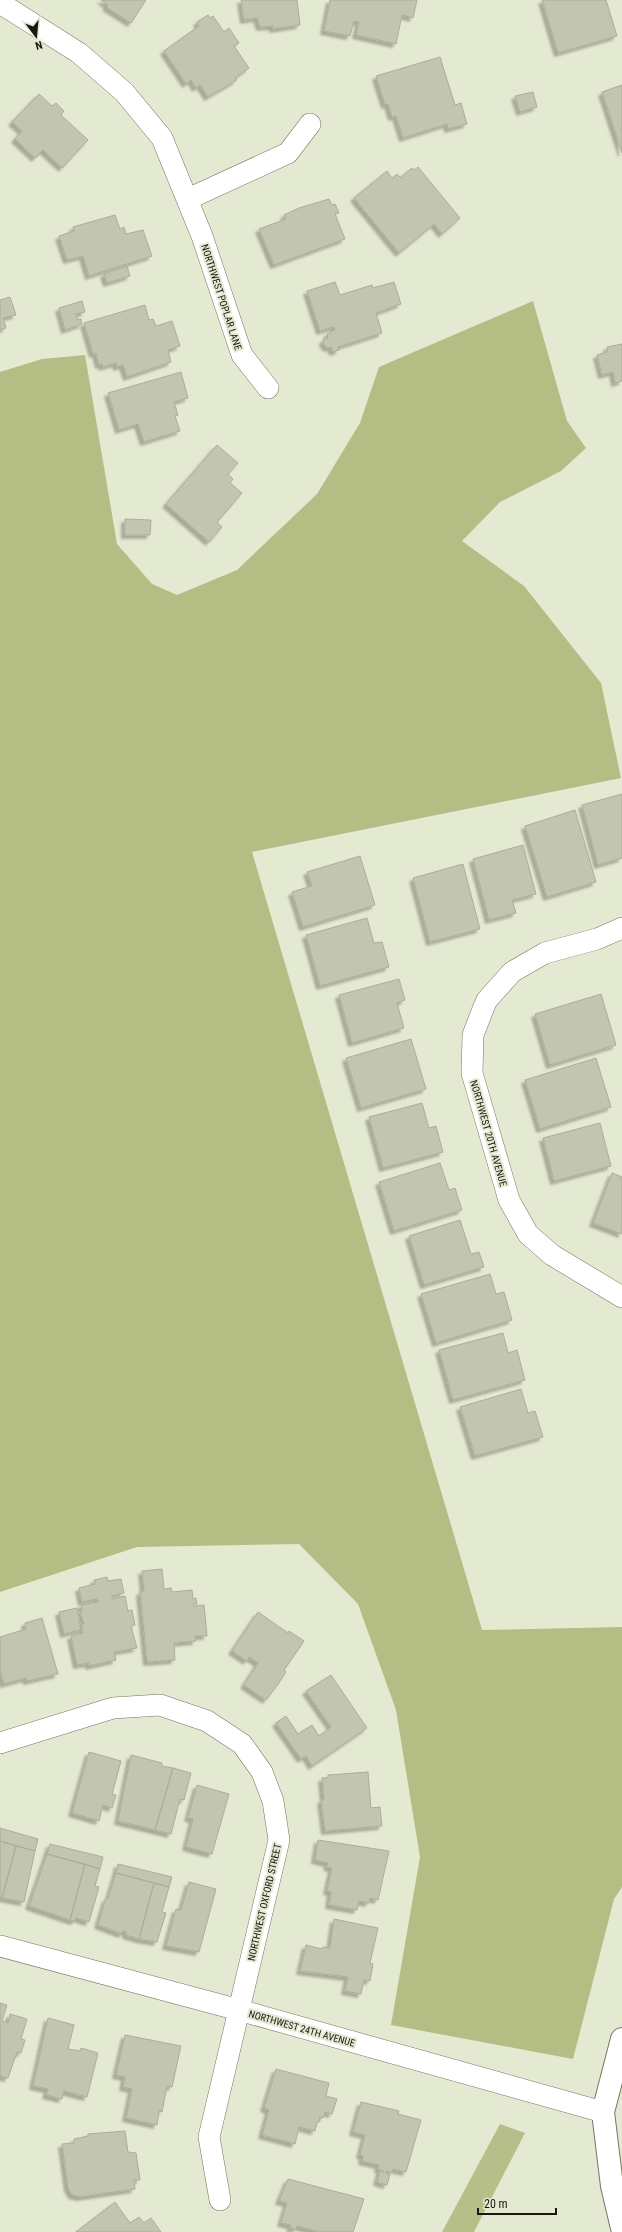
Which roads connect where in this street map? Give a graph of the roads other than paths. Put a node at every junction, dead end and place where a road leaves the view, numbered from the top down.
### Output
1 (0, 3) edge
2 (310, 124) dead end
3 (188, 199) junction
4 (268, 388) dead end
5 (622, 928) edge
6 (622, 1297) edge
7 (0, 1743) edge
8 (0, 1946) edge
9 (239, 2010) junction
10 (622, 2039) edge
11 (603, 2112) junction
12 (220, 2200) dead end
13 (622, 2228) edge

1 - 3 street, NORTHWEST POPLAR LANE
2 - 3 street
3 - 4 street, NORTHWEST POPLAR LANE
5 - 6 street, NORTHWEST 20TH AVENUE
7 - 9 street, NORTHWEST OXFORD STREET
8 - 9 street, NORTHWEST 24TH AVENUE
9 - 11 street, NORTHWEST 24TH AVENUE
9 - 12 street, NORTHWEST OXFORD STREET
10 - 11 main road
11 - 13 main road

